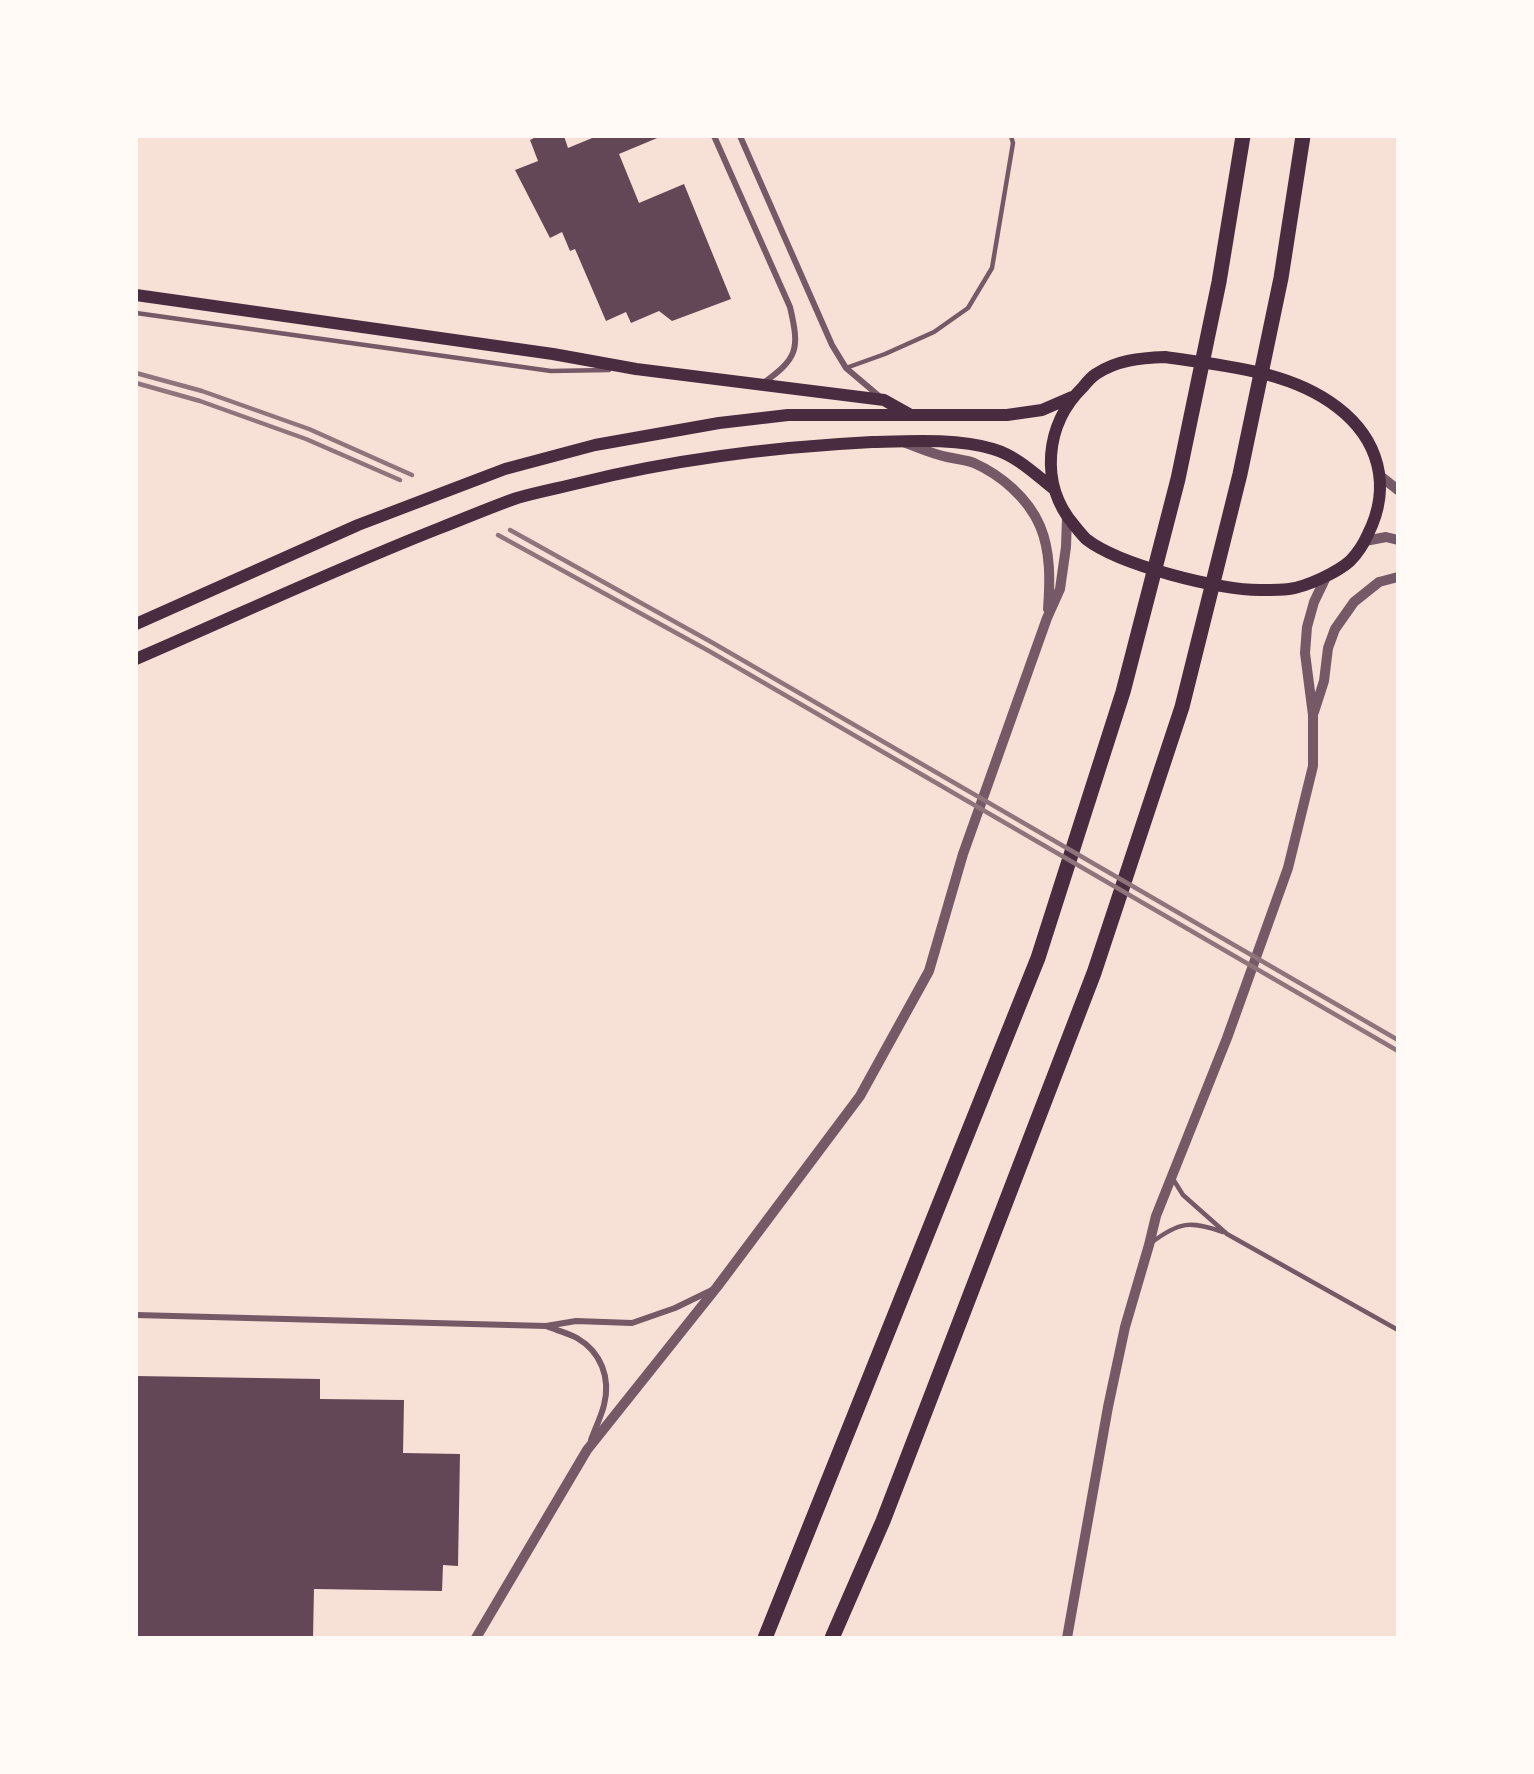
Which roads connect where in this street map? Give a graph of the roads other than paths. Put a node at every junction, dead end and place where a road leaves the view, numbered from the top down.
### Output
1 (714, 136) edge
2 (740, 136) edge
3 (1011, 136) edge
4 (1243, 136) edge
5 (1303, 136) edge
6 (136, 295) edge
7 (136, 313) edge
8 (846, 368) junction
9 (636, 369) junction
10 (761, 385) junction
11 (1072, 397) junction
12 (884, 400) junction
13 (910, 414) junction
14 (901, 441) junction
15 (1379, 475) junction
16 (1054, 489) junction
17 (1398, 490) edge
18 (1067, 517) junction
19 (1398, 540) edge
20 (1365, 541) junction
21 (1326, 577) junction
22 (1398, 577) edge
23 (1047, 618) junction
24 (136, 624) edge
25 (136, 659) edge
26 (1313, 715) junction
27 (1172, 1176) junction
28 (1227, 1234) junction
29 (1149, 1245) junction
30 (717, 1287) junction
31 (136, 1315) edge
32 (546, 1326) junction
33 (1398, 1330) edge
34 (587, 1450) junction
35 (823, 1494) junction
36 (883, 1521) junction
37 (476, 1638) edge
38 (757, 1638) edge
39 (765, 1638) edge
40 (832, 1638) edge
41 (843, 1638) edge
42 (1067, 1638) edge

1 - 10 street
2 - 8 street
3 - 8 lane
4 - 35 highway
5 - 36 highway
6 - 9 main road
7 - 9 lane
8 - 12 street
9 - 10 main road
10 - 12 main road
11 - 13 main road
11 - 15 main road
11 - 16 main road
12 - 13 main road
13 - 24 main road
14 - 16 main road
14 - 23 street
14 - 25 main road
15 - 17 street
15 - 20 main road
16 - 18 main road
18 - 21 main road
18 - 23 street
19 - 20 street
20 - 21 main road
21 - 26 street
22 - 26 street
23 - 30 street
26 - 27 street
27 - 28 lane
27 - 29 street
28 - 29 lane
28 - 33 lane
29 - 42 street
30 - 32 street
30 - 34 street
31 - 32 street
32 - 34 street
34 - 37 street
35 - 38 highway
35 - 39 highway
36 - 40 highway
36 - 41 highway

